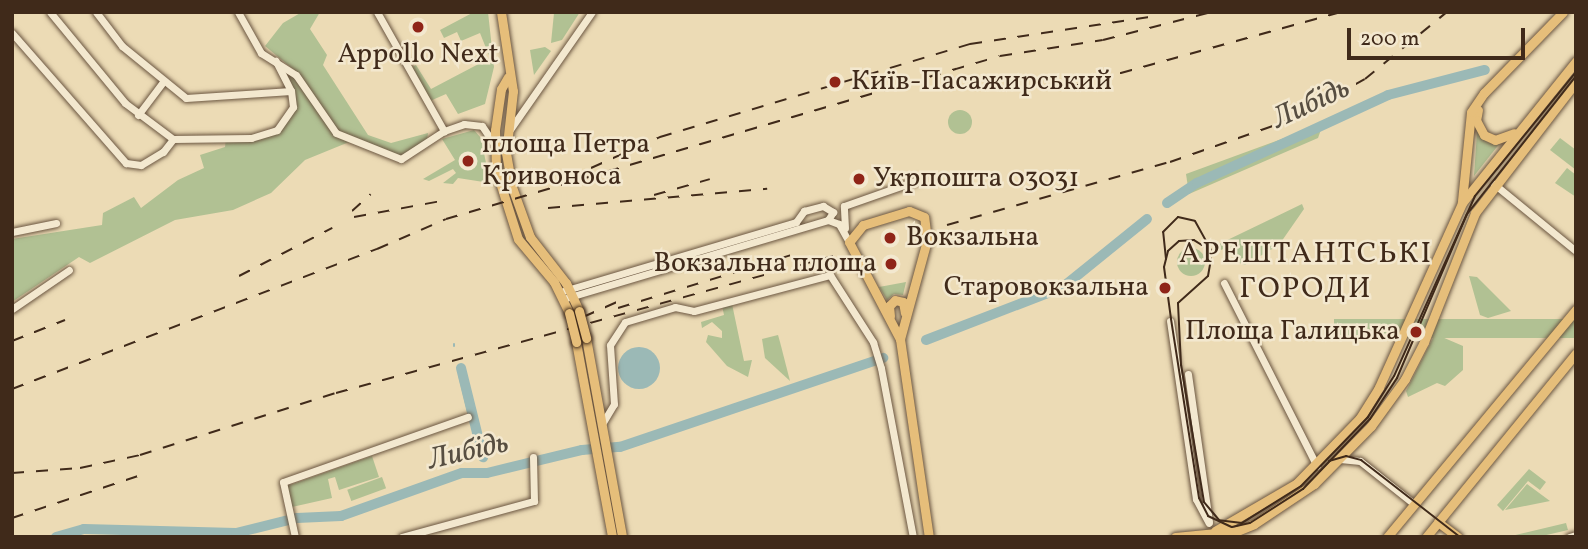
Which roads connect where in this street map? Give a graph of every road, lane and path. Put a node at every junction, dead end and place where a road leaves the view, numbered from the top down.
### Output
1 (50, 12) edge
2 (96, 12) edge
3 (238, 12) edge
4 (377, 12) edge
5 (501, 12) edge
6 (592, 12) edge
7 (1563, 12) edge
8 (1571, 12) edge
9 (12, 33) edge
10 (276, 61) junction
11 (1576, 61) edge
12 (508, 77) junction
13 (1576, 82) edge
14 (163, 83) junction
15 (290, 91) junction
16 (138, 115) junction
17 (444, 131) junction
18 (509, 131) junction
19 (1515, 132) junction
20 (173, 139) junction
21 (494, 144) junction
22 (918, 180) dead end
23 (1494, 184) junction
24 (1462, 203) junction
25 (799, 218) junction
26 (828, 220) junction
27 (56, 223) dead end
28 (808, 226) junction
29 (12, 232) edge
30 (848, 237) junction
31 (1576, 251) edge
32 (69, 270) dead end
33 (1224, 283) dead end
34 (566, 294) junction
35 (12, 309) edge
36 (1576, 309) edge
37 (905, 316) junction
38 (891, 321) junction
39 (1170, 321) dead end
40 (900, 339) junction
41 (581, 340) junction
42 (1576, 353) edge
43 (1188, 374) dead end
44 (474, 415) dead end
45 (603, 425) junction
46 (600, 438) junction
47 (1340, 459) junction
48 (534, 460) dead end
49 (604, 461) junction
50 (1317, 466) junction
51 (1415, 504) junction
52 (1438, 522) junction
53 (1211, 531) edge
54 (295, 533) edge
55 (1576, 535) edge
56 (402, 537) edge
57 (612, 537) edge
58 (622, 537) edge
59 (913, 537) edge
60 (929, 537) edge
61 (1175, 537) edge
62 (1387, 537) edge
63 (1426, 537) edge
64 (1458, 537) edge
65 (1569, 537) edge

1 - 16 street
2 - 14 street
3 - 10 street
4 - 17 street
5 - 12 main road
6 - 18 street
7 - 24 main road
8 - 19 main road
9 - 20 street
10 - 15 street
10 - 17 street
11 - 19 main road
12 - 18 main road
12 - 21 main road
13 - 23 main road
14 - 15 street
14 - 16 street
15 - 20 street
16 - 20 street
17 - 21 street
18 - 34 main road
19 - 24 main road
21 - 34 main road
22 - 30 street
23 - 31 street
23 - 47 main road
24 - 50 main road
25 - 26 street
25 - 28 street
25 - 34 street
26 - 28 street
26 - 30 street
27 - 29 street
28 - 34 street
30 - 37 main road
30 - 38 main road
32 - 35 street
33 - 50 street
34 - 41 main road, bridge
36 - 51 main road
37 - 38 main road
37 - 40 main road
38 - 40 main road
39 - 53 street
40 - 60 main road
41 - 45 main road
41 - 46 main road
42 - 52 main road
43 - 53 street
44 - 54 street
45 - 46 main road
45 - 59 street
46 - 49 main road
47 - 51 street
47 - 53 main road
48 - 56 street
49 - 57 main road
49 - 58 main road
50 - 53 main road
51 - 62 main road
52 - 63 main road
52 - 64 main road
53 - 61 main road
55 - 65 street

